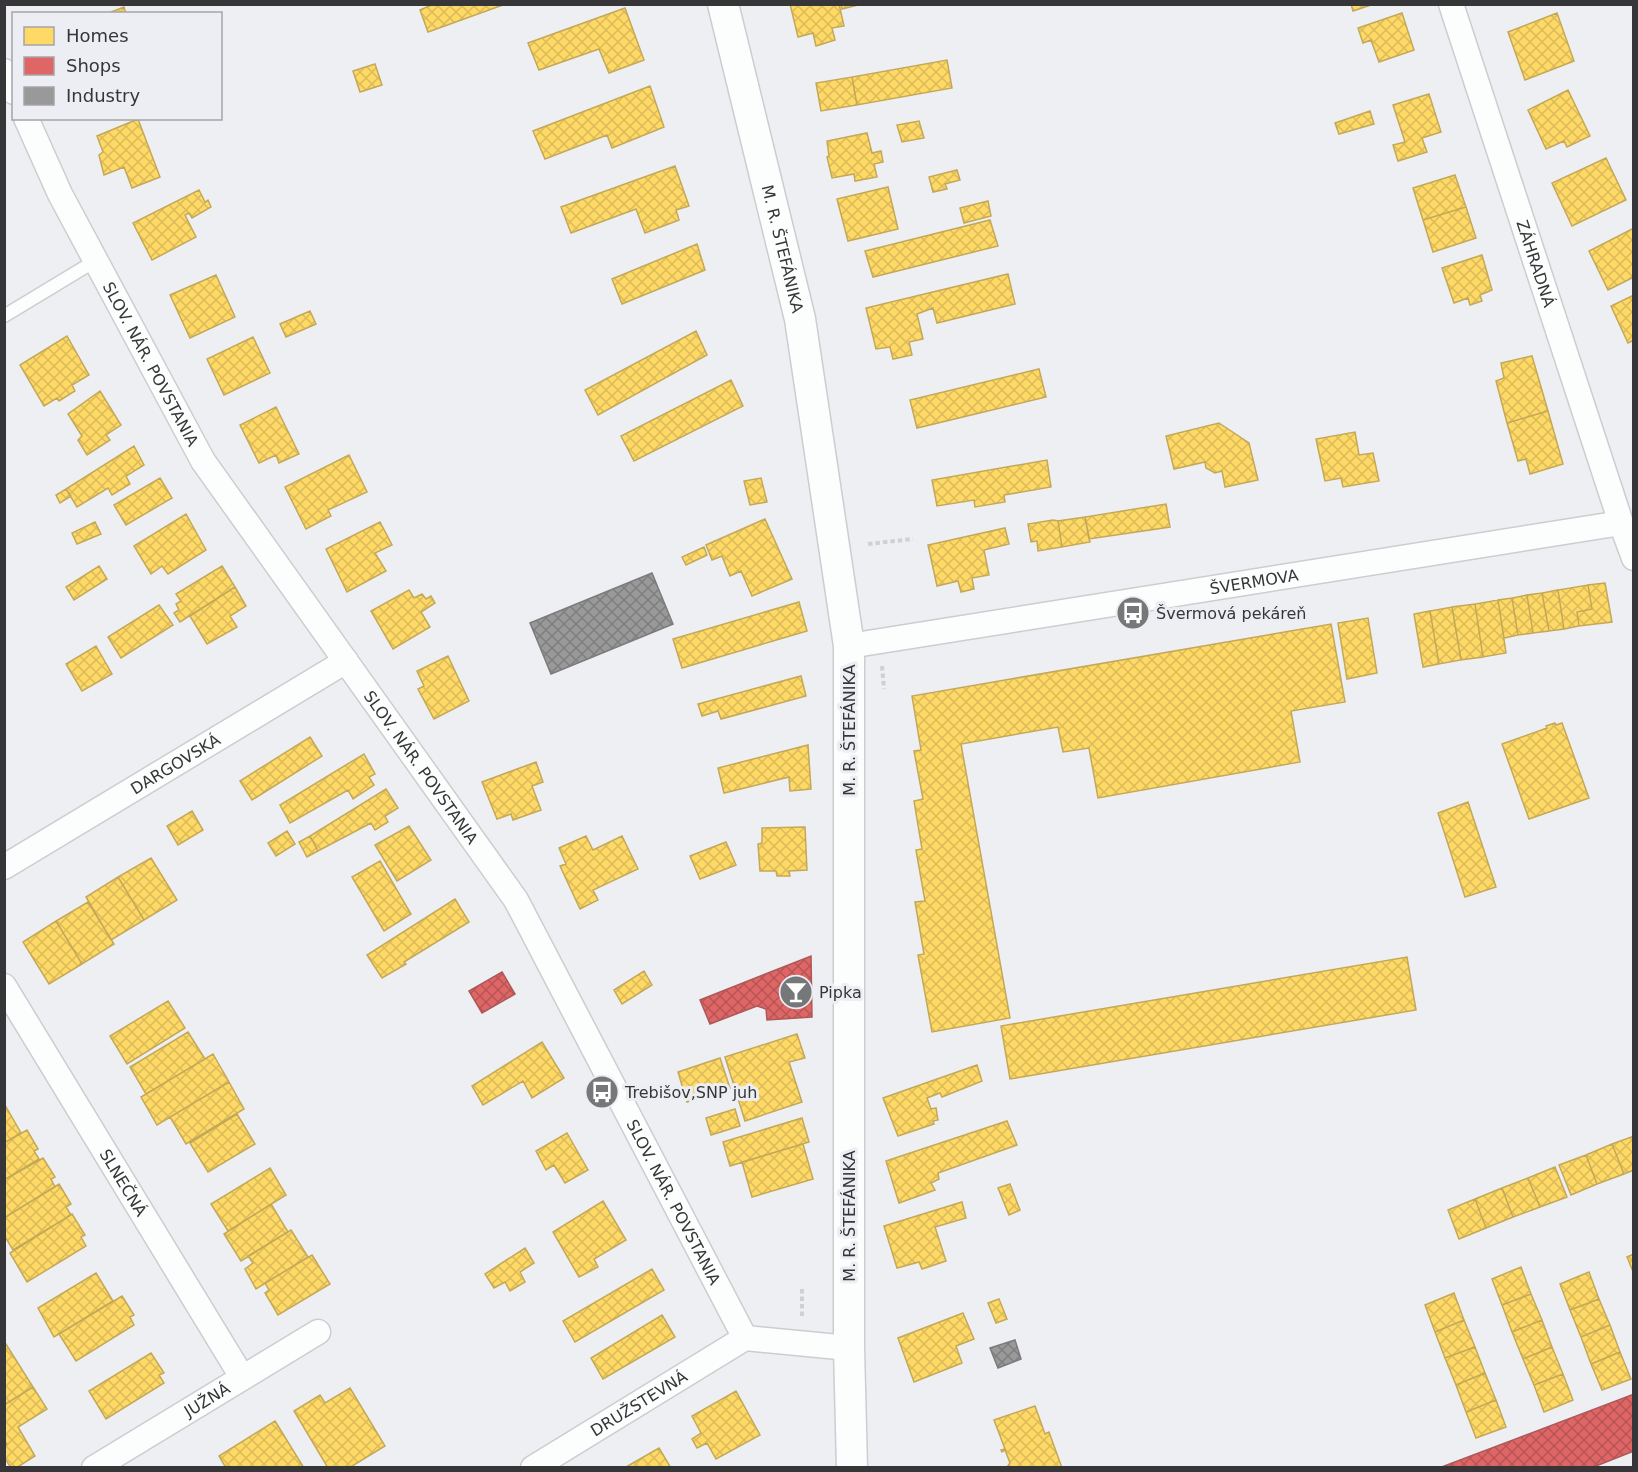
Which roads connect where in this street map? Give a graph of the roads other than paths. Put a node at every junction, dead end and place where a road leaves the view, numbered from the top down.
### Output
1 (723, 4) edge
2 (1450, 4) edge
3 (4, 71) edge
4 (12, 88) edge
5 (27, 120) edge
6 (95, 261) junction
7 (4, 316) edge
8 (1621, 523) junction
9 (1634, 558) edge
10 (849, 646) junction
11 (346, 662) junction
12 (4, 867) edge
13 (4, 986) edge
14 (318, 1332) dead end
15 (745, 1338) junction
16 (849, 1347) junction
17 (242, 1377) junction
18 (94, 1467) edge
19 (533, 1467) edge
20 (852, 1467) edge

1 - 10 street, M. R. ŠTEFÁNIKA
2 - 8 street, ZÁHRADNÁ
3 - 4 street
5 - 6 street, SLOV. NÁR. POVSTANIA
6 - 7 lane
6 - 11 street, SLOV. NÁR. POVSTANIA
8 - 9 street
8 - 10 street, ŠVERMOVA
10 - 16 street, M. R. ŠTEFÁNIKA
11 - 12 street, DARGOVSKÁ
11 - 15 street, SLOV. NÁR. POVSTANIA
13 - 17 street, SLNEČNÁ
14 - 17 street, JUŽNÁ
15 - 16 street
15 - 19 street, DRUŽSTEVNÁ
16 - 20 street, M. R. ŠTEFÁNIKA
17 - 18 street, JUŽNÁ

